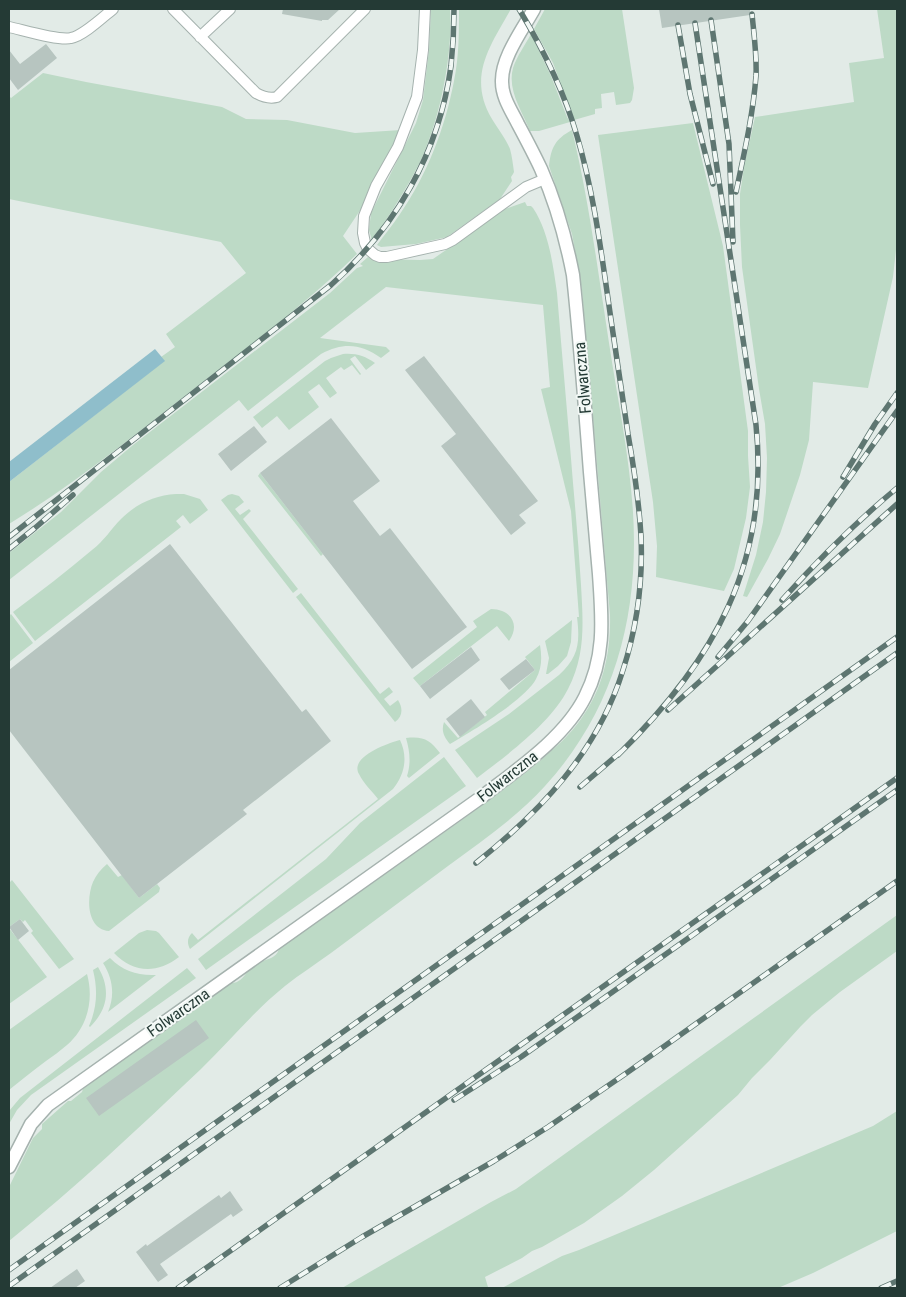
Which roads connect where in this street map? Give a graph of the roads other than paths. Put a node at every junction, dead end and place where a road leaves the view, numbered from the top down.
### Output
1 (113, 9) edge
2 (173, 9) edge
3 (230, 9) edge
4 (365, 9) edge
5 (425, 9) edge
6 (534, 9) edge
7 (9, 28) edge
8 (200, 37) junction
9 (545, 179) junction
10 (9, 1168) edge

1 - 7 street
2 - 8 street
3 - 8 street
4 - 8 street
5 - 9 street
6 - 9 street, Folwarczna
9 - 10 street, Folwarczna

